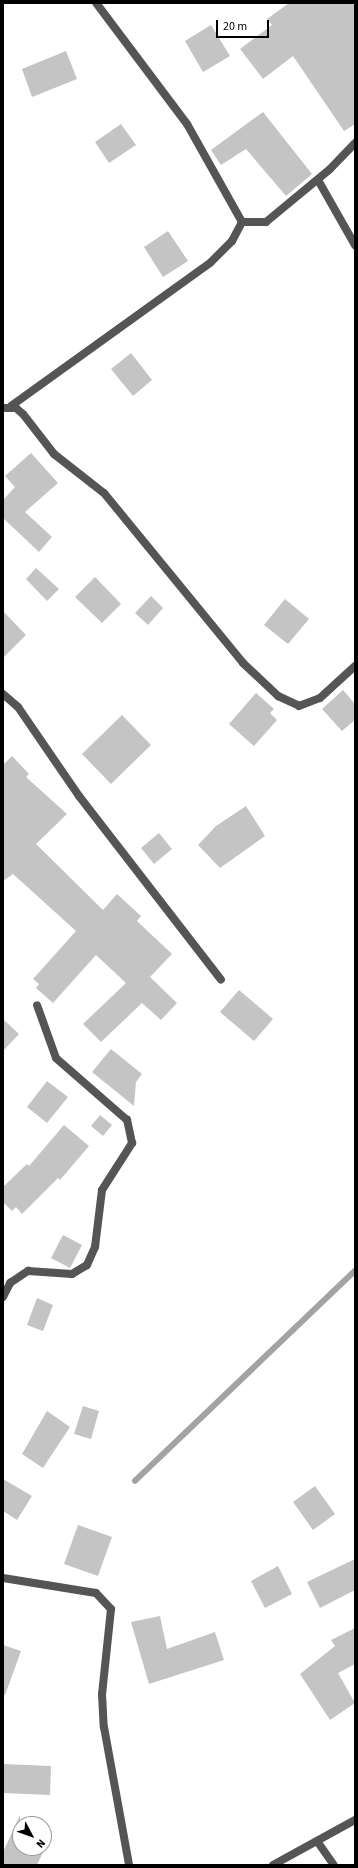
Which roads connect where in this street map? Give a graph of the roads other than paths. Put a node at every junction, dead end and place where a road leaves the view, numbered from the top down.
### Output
1 (96, 3) edge
2 (355, 143) edge
3 (318, 180) junction
4 (242, 222) junction
5 (355, 245) edge
6 (7, 407) edge
7 (355, 666) edge
8 (3, 694) edge
9 (221, 980) dead end
10 (37, 1005) dead end
11 (3, 1297) edge
12 (3, 1578) edge
13 (355, 1820) edge
14 (317, 1841) junction
15 (129, 1865) edge
16 (273, 1865) edge
17 (334, 1865) edge

1 - 4 street
2 - 3 street
3 - 4 street
3 - 5 street
4 - 6 street
6 - 7 street
8 - 9 street
10 - 11 street
12 - 15 street
13 - 14 street
14 - 16 street
14 - 17 street

